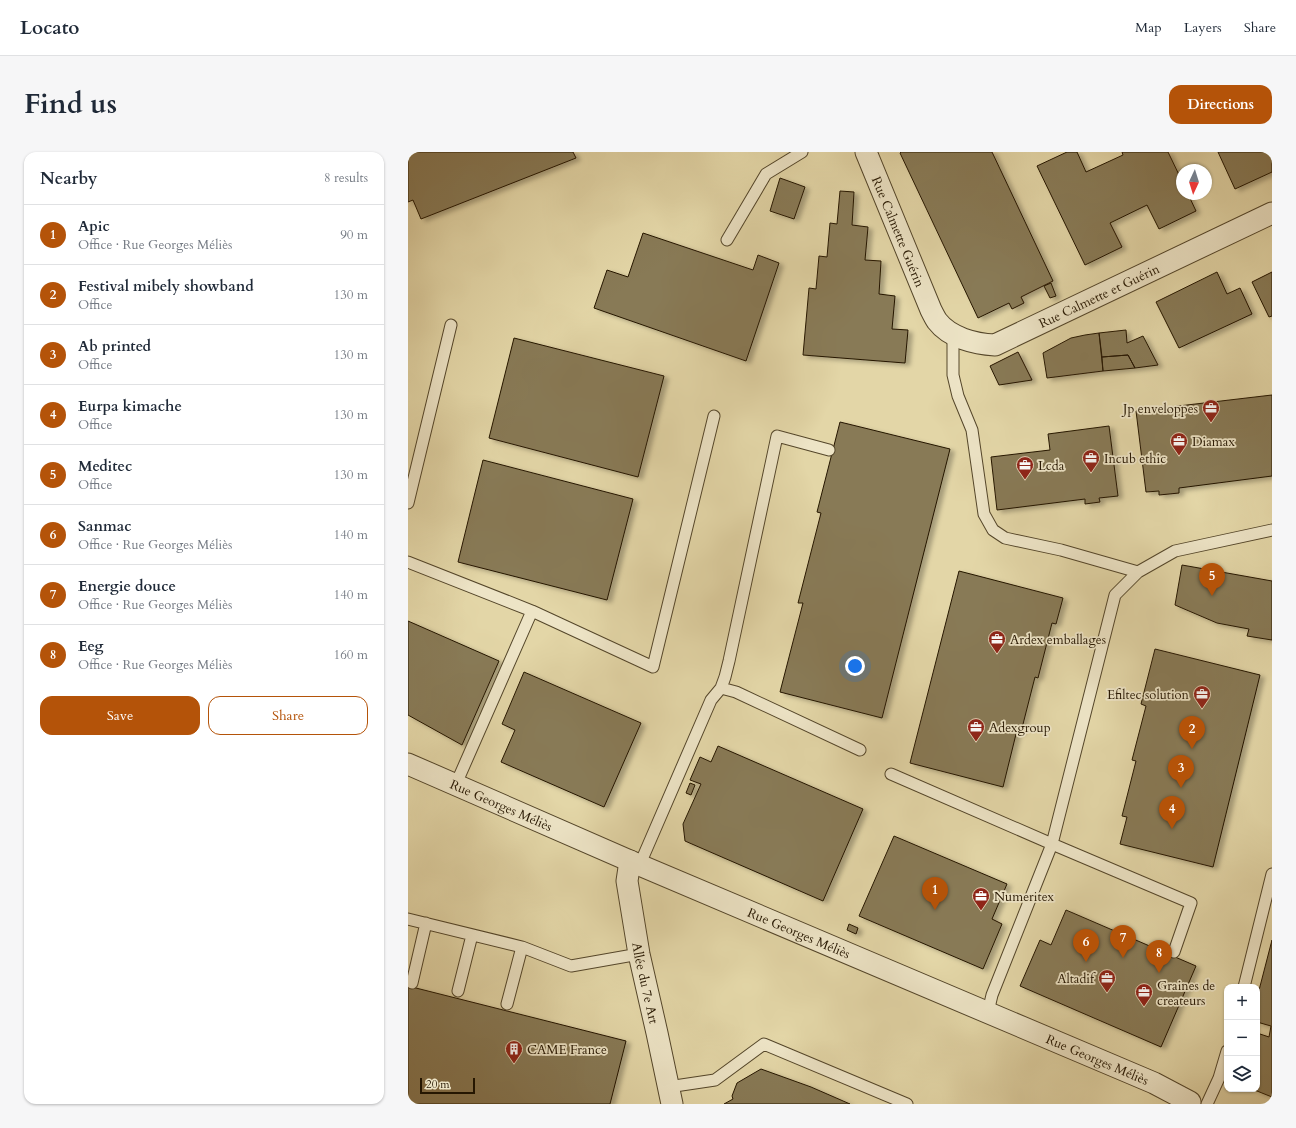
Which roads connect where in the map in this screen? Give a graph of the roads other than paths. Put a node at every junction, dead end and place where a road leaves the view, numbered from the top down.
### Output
1 (802, 152) edge
2 (866, 152) edge
3 (1272, 213) edge
4 (728, 240) dead end
5 (931, 310) joint
6 (451, 325) dead end
7 (953, 334) junction
8 (714, 416) dead end
9 (829, 450) dead end
10 (408, 503) edge
11 (1272, 530) edge
12 (408, 562) edge
13 (1138, 572) junction
14 (532, 611) junction
15 (721, 688) junction
16 (860, 750) dead end
17 (408, 764) edge
18 (891, 774) dead end
19 (456, 784) junction
20 (1052, 844) junction
21 (635, 862) junction
22 (1272, 874) edge
23 (408, 919) edge
24 (426, 923) junction
25 (472, 935) junction
26 (522, 948) junction
27 (1174, 952) dead end
28 (639, 954) junction
29 (412, 982) dead end
30 (1245, 984) edge
31 (458, 991) dead end
32 (507, 1004) dead end
33 (988, 1012) junction
34 (1226, 1056) edge
35 (670, 1095) edge
36 (907, 1104) edge
37 (1195, 1104) edge

1 - 4 lane
2 - 5 street, Rue Calmette Guérin
3 - 7 street, Rue Calmette et Guérin
5 - 7 street, Rue Calmette et Guérin
6 - 10 lane
7 - 13 lane
8 - 14 lane
9 - 15 lane
11 - 13 lane
12 - 14 lane
13 - 20 lane
14 - 19 lane
15 - 16 lane
15 - 21 lane
17 - 19 street, Rue Georges Méliès
18 - 20 lane
19 - 21 street, Rue Georges Méliès
20 - 27 lane
20 - 33 lane
21 - 28 street, Allée du 7e Art
21 - 33 street, Rue Georges Méliès
22 - 30 lane
23 - 24 lane
24 - 25 lane
24 - 29 lane
25 - 26 lane
25 - 31 lane
26 - 28 lane
26 - 32 lane
28 - 35 street, Allée du 7e Art
33 - 37 street, Rue Georges Méliès
34 - 37 lane
35 - 36 lane

